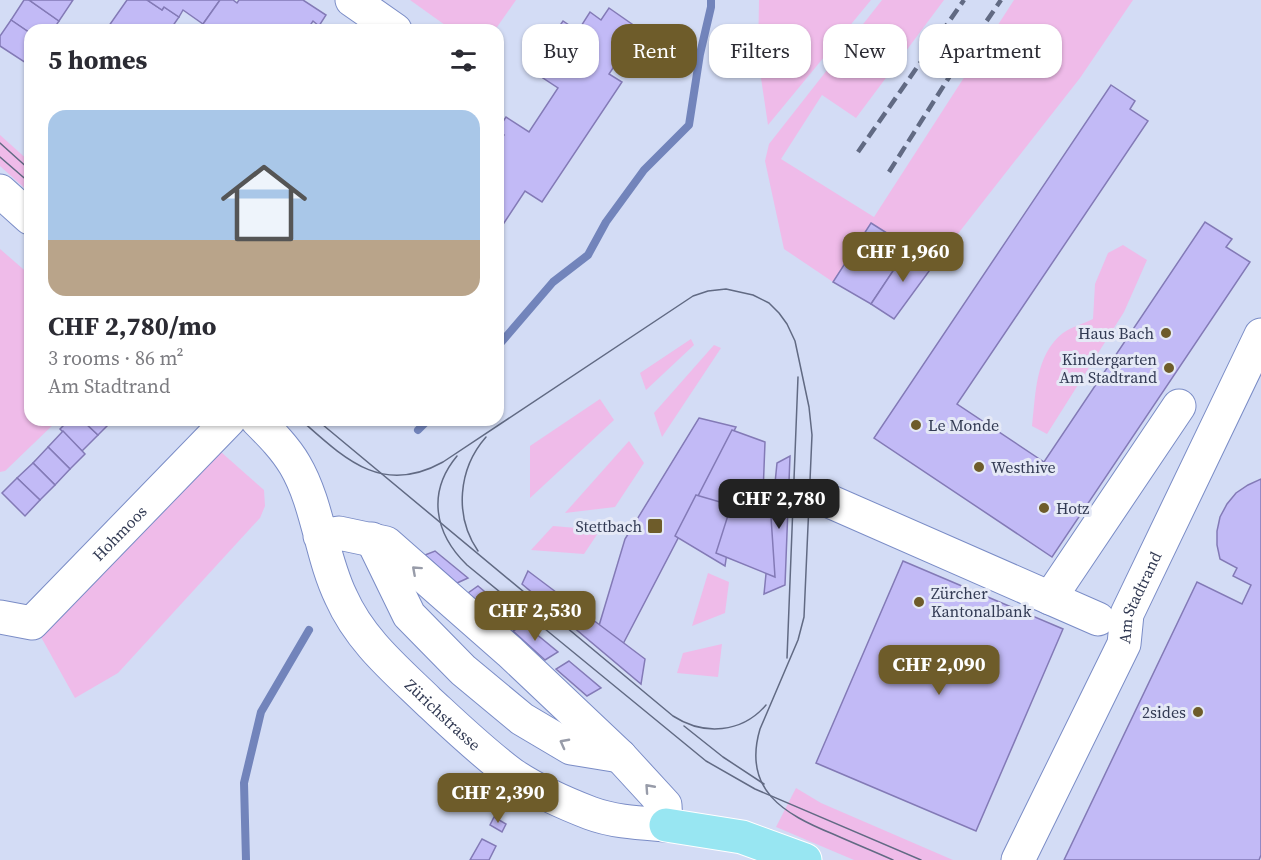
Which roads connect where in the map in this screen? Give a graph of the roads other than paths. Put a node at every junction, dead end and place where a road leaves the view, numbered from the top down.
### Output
1 (352, 0) edge
2 (386, 24) edge
3 (0, 191) edge
4 (24, 213) edge
5 (1261, 335) edge
6 (1179, 406) dead end
7 (223, 426) edge
8 (263, 426) edge
9 (829, 501) dead end
10 (320, 536) junction
11 (372, 539) junction
12 (1050, 598) junction
13 (1113, 616) junction
14 (0, 617) edge
15 (620, 756) junction
16 (666, 825) junction
17 (805, 860) edge
18 (1018, 860) edge

1 - 2 street
3 - 4 street
5 - 13 street, Am Stadtrand
6 - 12 street
7 - 14 street, Hohmoos
8 - 10 street, Zürichstrasse
9 - 12 street, Am Stadtrand
10 - 11 street
10 - 16 street, Zürichstrasse
15 -> 11 street
15 -> 11 street
12 - 13 street, Am Stadtrand
13 - 18 street, Am Stadtrand
16 -> 15 street
16 - 17 main road, Zürichstrasse

